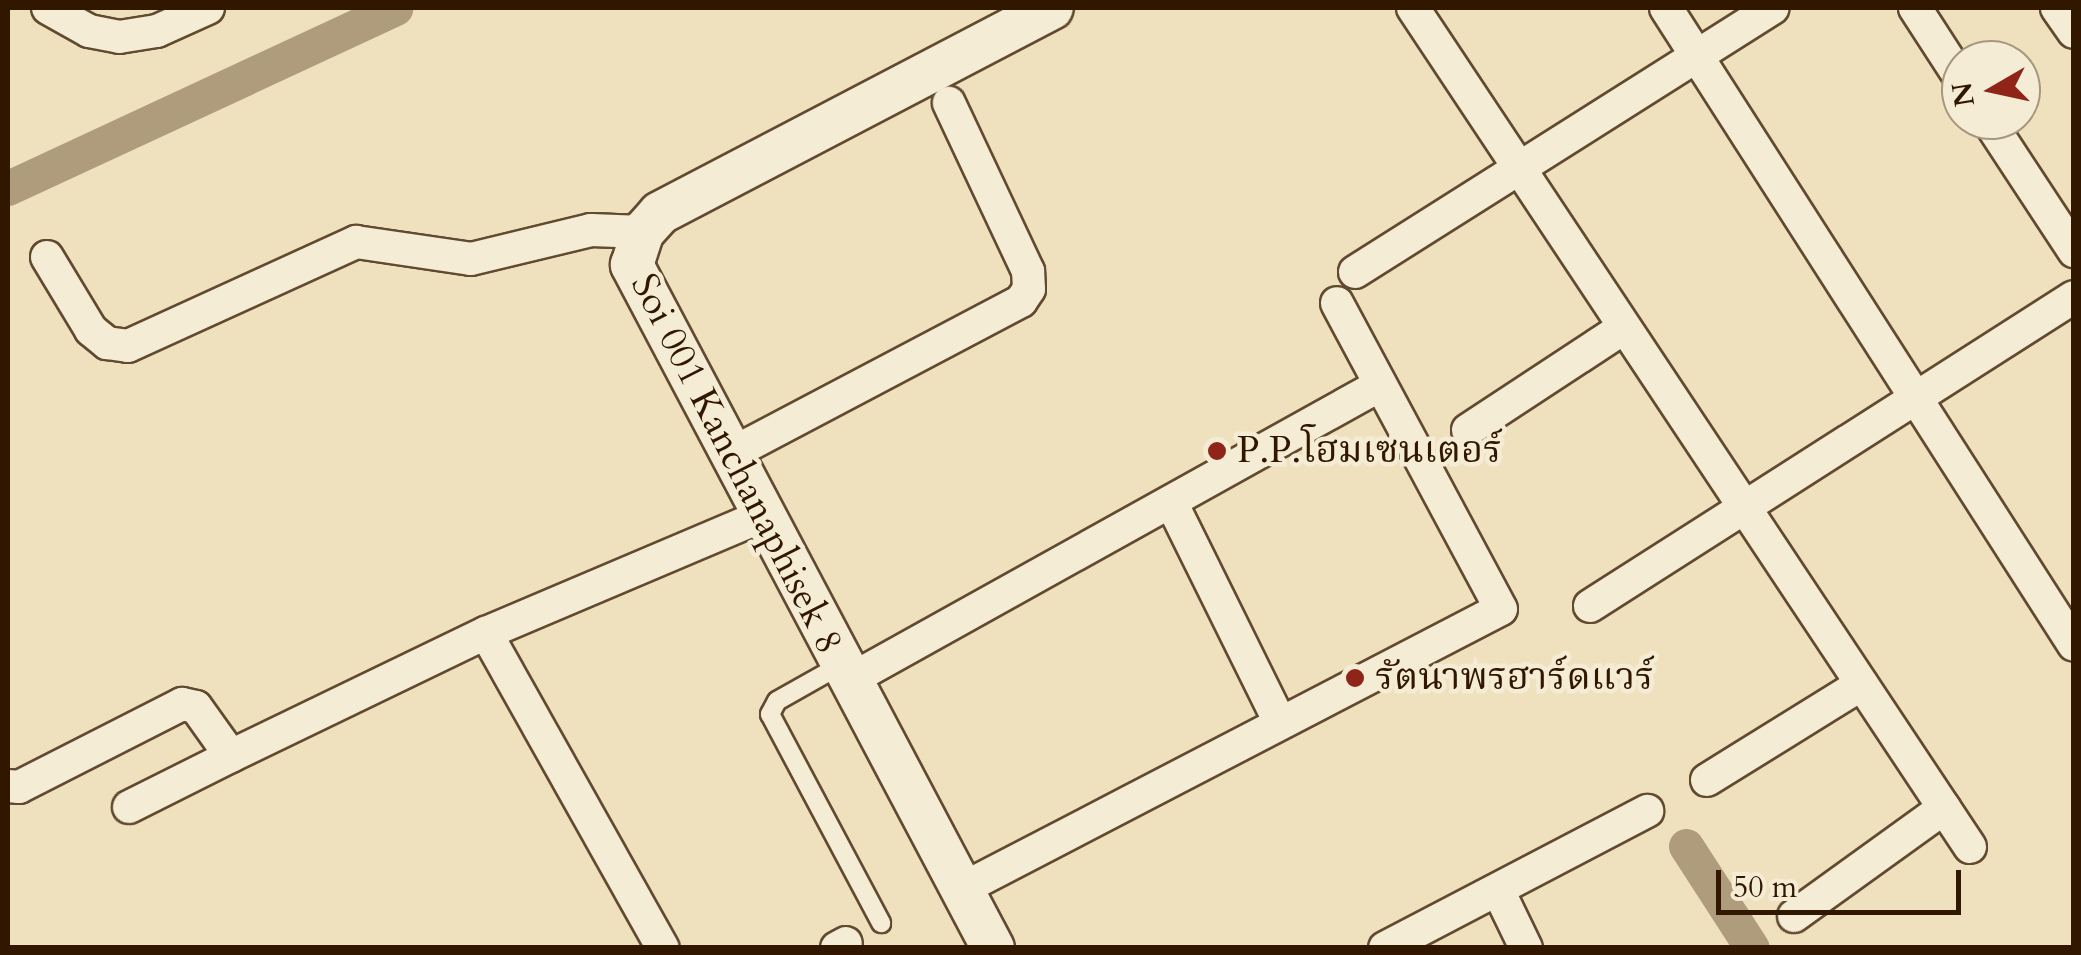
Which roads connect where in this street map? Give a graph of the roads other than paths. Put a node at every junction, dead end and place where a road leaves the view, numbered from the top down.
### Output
1 (48, 8) edge
2 (208, 8) edge
3 (1052, 8) edge
4 (1413, 8) edge
5 (1666, 8) edge
6 (1772, 8) edge
7 (1915, 8) edge
8 (2057, 8) edge
9 (2074, 32) edge
10 (1941, 48) edge
11 (1696, 55) junction
12 (949, 103) dead end
13 (2001, 140) edge
14 (1518, 167) junction
15 (643, 232) junction
16 (2074, 252) edge
17 (46, 256) dead end
18 (1355, 272) dead end
19 (2074, 297) edge
20 (1338, 302) dead end
21 (1624, 328) junction
22 (1380, 385) junction
23 (1916, 398) junction
24 (1468, 430) dead end
25 (729, 455) junction
26 (1171, 502) junction
27 (1745, 508) junction
28 (760, 516) junction
29 (1590, 606) dead end
30 (486, 633) junction
31 (2074, 645) edge
32 (844, 674) junction
33 (1862, 684) junction
34 (1280, 724) junction
35 (232, 756) junction
36 (1706, 780) dead end
37 (8, 786) edge
38 (129, 807) dead end
39 (1944, 808) junction
40 (1646, 811) dead end
41 (1970, 847) dead end
42 (962, 888) junction
43 (1498, 890) junction
44 (1794, 916) dead end
45 (881, 924) dead end
46 (664, 948) edge
47 (993, 948) edge
48 (1385, 948) edge
49 (1526, 948) edge

1 - 2 street
3 - 15 street, Soi 001 Kanchanaphisek 8
4 - 14 street
5 - 11 street
6 - 11 street
7 - 10 street
8 - 9 street
11 - 14 street
11 - 23 street
12 - 25 street
13 - 16 street
14 - 18 street
14 - 21 street
15 - 17 street
15 - 25 street, Soi 001 Kanchanaphisek 8
19 - 23 street
20 - 22 street
21 - 24 street
21 - 27 street
22 - 26 street
22 - 34 street
23 - 27 street
23 - 31 street
25 - 28 street, Soi 001 Kanchanaphisek 8
26 - 32 street
26 - 34 street
27 - 29 street
27 - 33 street
28 - 30 street
28 - 32 street, Soi 001 Kanchanaphisek 8
30 - 35 street
30 - 46 street
32 - 42 street, Soi 001 Kanchanaphisek 8
32 - 45 lane
33 - 36 street
33 - 39 street
34 - 42 street
35 - 37 street
35 - 38 street
39 - 41 street
39 - 44 street
40 - 43 street
42 - 47 street, Soi 001 Kanchanaphisek 8
43 - 48 street
43 - 49 street

